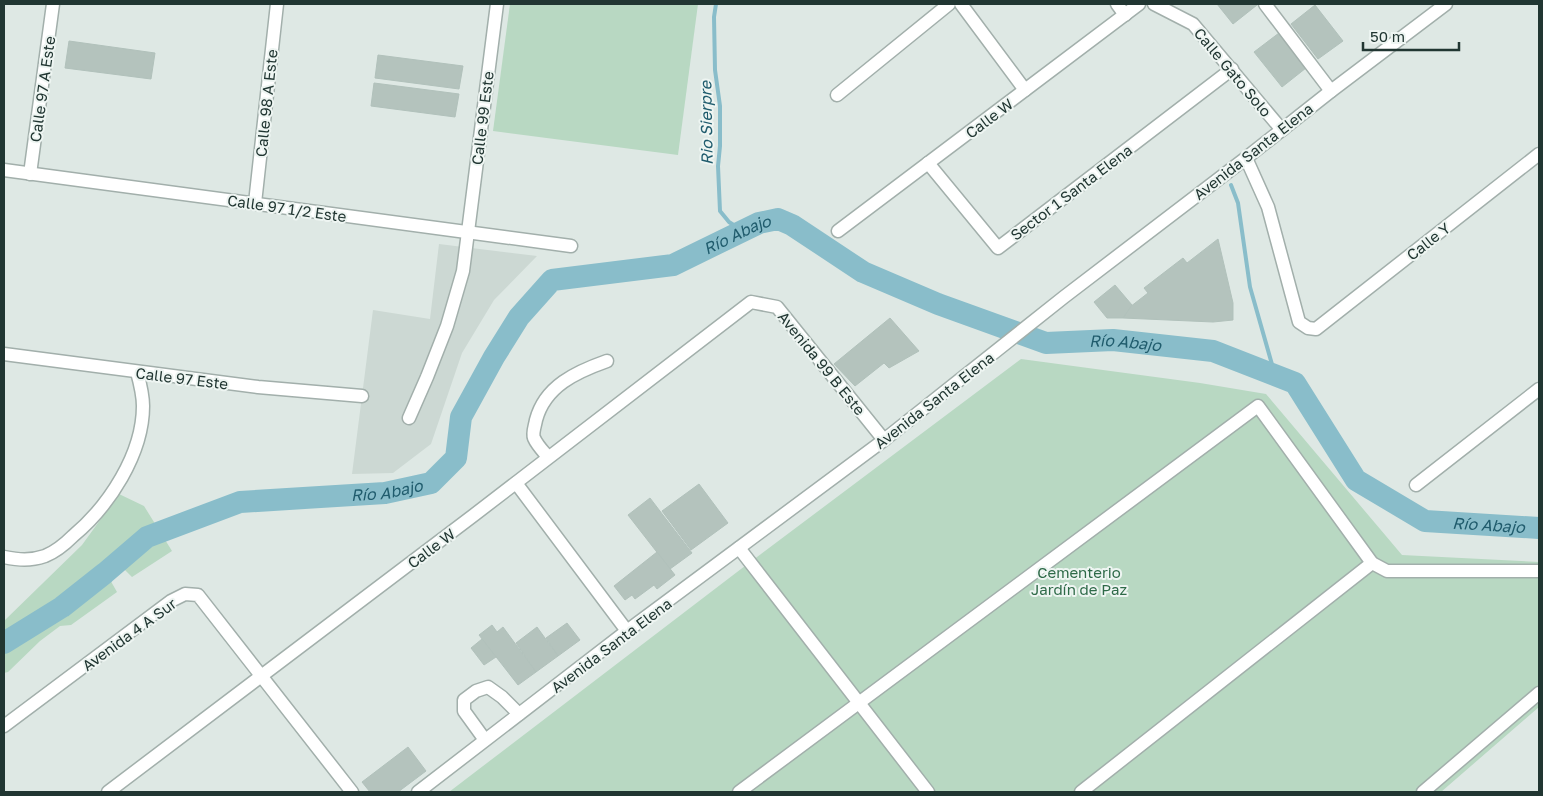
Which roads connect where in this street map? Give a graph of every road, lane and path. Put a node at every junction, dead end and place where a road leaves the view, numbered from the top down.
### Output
1 (53, 4) edge
2 (277, 4) edge
3 (496, 4) edge
4 (949, 4) edge
5 (961, 4) edge
6 (1117, 4) edge
7 (1139, 4) edge
8 (1154, 4) edge
9 (1264, 4) edge
10 (1446, 4) edge
11 (1125, 15) junction
12 (1232, 69) junction
13 (1025, 90) junction
14 (1330, 91) junction
15 (837, 95) dead end
16 (1282, 130) junction
17 (1539, 154) edge
18 (1246, 158) junction
19 (928, 163) junction
20 (4, 170) edge
21 (30, 174) junction
22 (255, 203) junction
23 (838, 231) dead end
24 (468, 232) junction
25 (571, 246) dead end
26 (751, 302) joint
27 (4, 354) edge
28 (607, 361) dead end
29 (136, 372) junction
30 (1539, 389) edge
31 (362, 396) dead end
32 (409, 418) dead end
33 (884, 440) junction
34 (548, 457) junction
35 (516, 483) junction
36 (1416, 484) dead end
37 (739, 548) junction
38 (4, 557) edge
39 (1372, 563) junction
40 (1539, 571) edge
41 (627, 631) junction
42 (261, 677) junction
43 (1539, 693) edge
44 (859, 703) junction
45 (520, 714) junction
46 (4, 726) edge
47 (485, 740) junction
48 (108, 792) edge
49 (352, 792) edge
50 (418, 792) edge
51 (739, 792) edge
52 (928, 792) edge
53 (1081, 792) edge
54 (1423, 792) edge

1 - 21 street, Calle 97 A Este
2 - 22 street, Calle 98 A Este
3 - 24 street, Calle 99 Este
4 - 15 street
5 - 13 street
6 - 11 street
7 - 11 street, Calle W
8 - 12 street, Calle Gato Solo
9 - 14 street
10 - 14 street, Avenida Santa Elena
11 - 13 street, Calle W
12 - 16 street, Calle Gato Solo
12 - 19 street, Sector 1 Santa Elena
13 - 19 street, Calle W
14 - 16 street, Avenida Santa Elena
16 - 18 street, Avenida Santa Elena
17 - 18 street, Calle Y
18 - 33 street, Avenida Santa Elena
19 - 23 street, Calle W
20 - 21 street, Calle 97 1/2 Este
21 - 22 street, Calle 97 1/2 Este
22 - 24 street, Calle 97 1/2 Este
24 - 25 street, Calle 97 1/2 Este
24 - 32 street, Calle 99 Este
26 - 33 street, Avenida 99 B Este
26 - 34 street, Calle W
27 - 29 street, Calle 97 Este
28 - 34 street
29 - 31 street, Calle 97 Este
29 - 38 street
30 - 36 street
33 - 37 street, Avenida Santa Elena
34 - 35 street, Calle W
35 - 41 street
35 - 42 street, Calle W
37 - 41 street, Avenida Santa Elena
37 - 44 street
39 - 40 street
39 - 44 street
39 - 53 street
41 - 45 street, Avenida Santa Elena
42 - 46 street, Avenida 4 A Sur
42 - 48 street, Calle W
42 - 49 street, Avenida 4 A Sur
43 - 54 street
44 - 51 street
44 - 52 street
45 - 47 street, Avenida Santa Elena
45 - 47 street
47 - 50 street, Avenida Santa Elena

